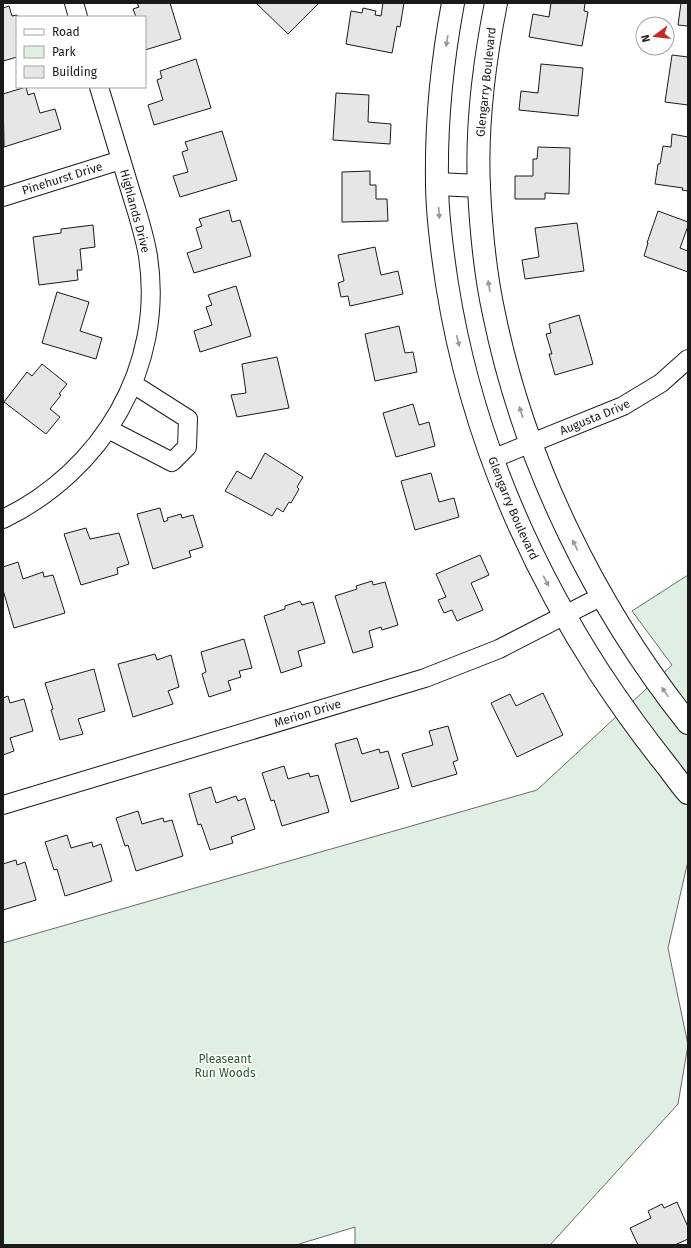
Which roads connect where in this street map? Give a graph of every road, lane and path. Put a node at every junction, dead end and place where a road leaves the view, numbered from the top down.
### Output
1 (74, 3) edge
2 (453, 3) edge
3 (496, 3) edge
4 (78, 16) edge
5 (99, 88) edge
6 (121, 160) junction
7 (437, 184) junction
8 (479, 186) junction
9 (3, 197) edge
10 (688, 359) edge
11 (133, 384) junction
12 (108, 429) junction
13 (531, 444) junction
14 (492, 459) junction
15 (3, 519) edge
16 (602, 596) junction
17 (565, 616) junction
18 (688, 723) edge
19 (688, 793) edge
20 (3, 805) edge

1 - 4 street
2 -> 7 street, Glengarry Boulevard
3 - 8 street, Glengarry Boulevard
5 - 6 street, Highlands Drive
6 - 9 street, Pinehurst Drive
6 - 11 street, Highlands Drive
7 - 8 street
7 -> 14 street, Glengarry Boulevard
13 -> 8 street, Glengarry Boulevard
10 - 13 street, Augusta Drive
11 - 12 street, Highlands Drive
11 - 12 street
12 - 15 street, Highlands Drive
13 - 14 street, Augusta Drive
16 -> 13 street, Glengarry Boulevard
14 -> 17 street, Glengarry Boulevard
16 - 17 street, Merion Drive
18 -> 16 street, Glengarry Boulevard
17 - 19 street, Glengarry Boulevard
17 - 20 street, Merion Drive

